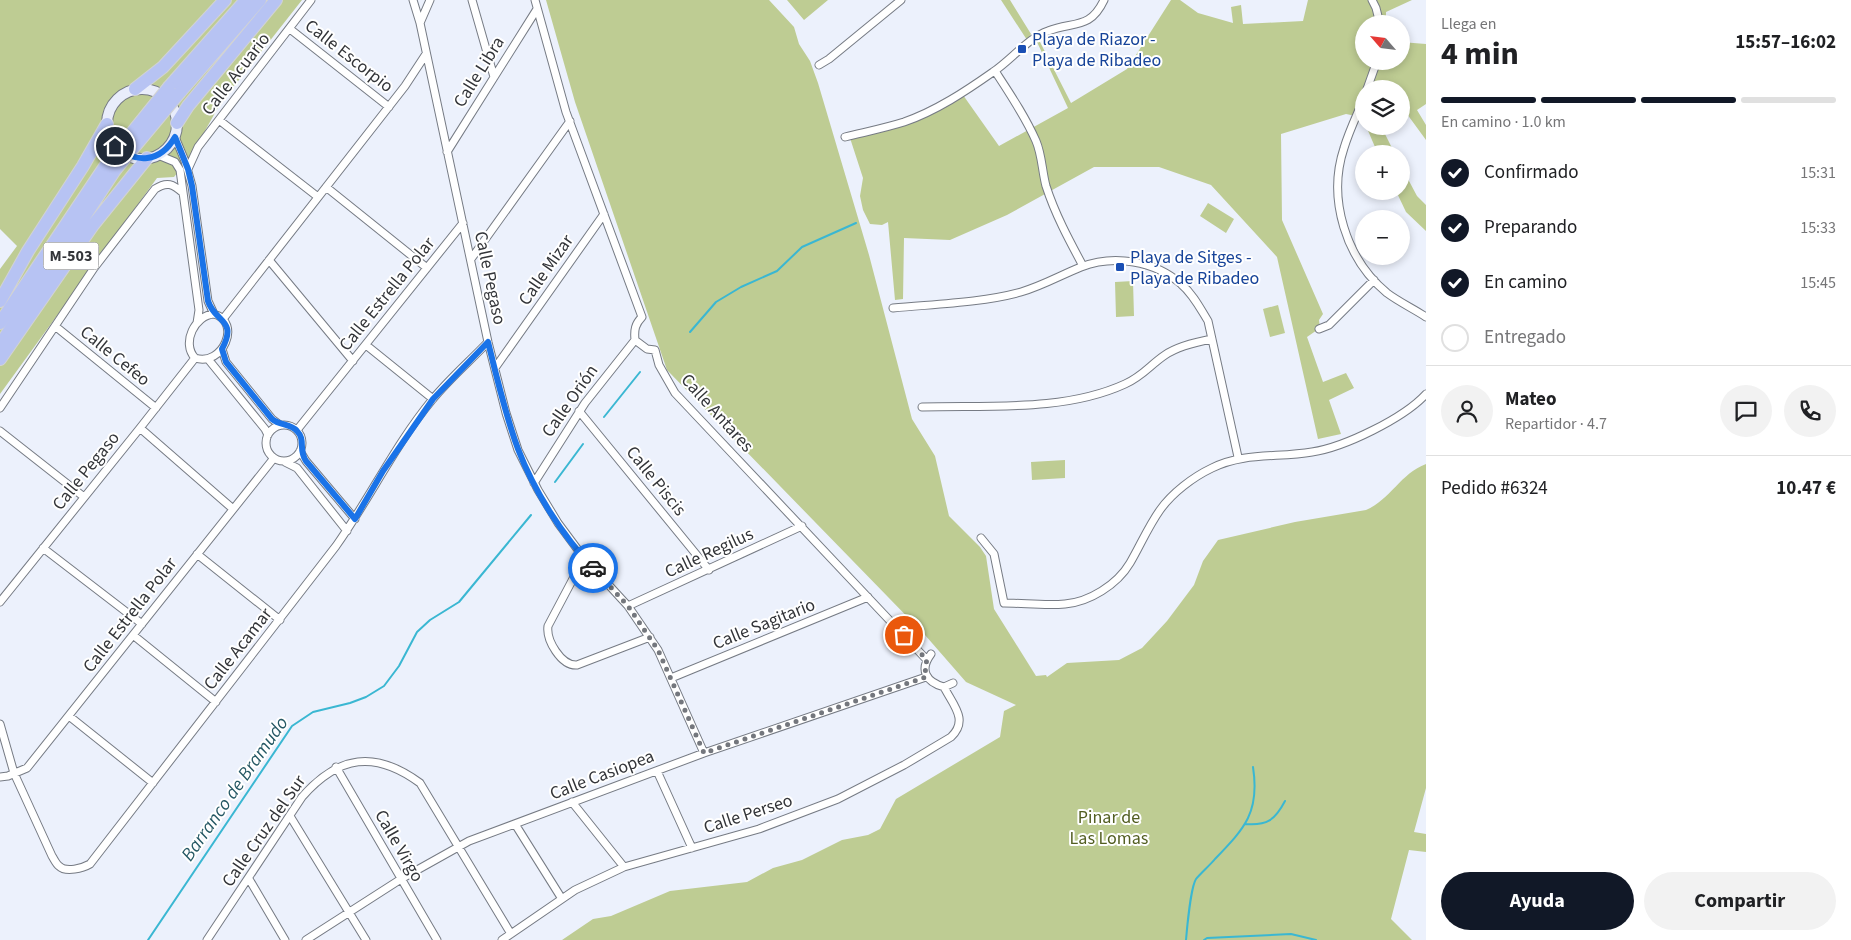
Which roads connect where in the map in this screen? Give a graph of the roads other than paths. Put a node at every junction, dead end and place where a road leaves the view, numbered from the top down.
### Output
1 (225, 0) edge
2 (246, 0) edge
3 (260, 0) edge
4 (276, 0) edge
5 (311, 0) edge
6 (413, 0) edge
7 (430, 0) edge
8 (472, 0) edge
9 (535, 0) edge
10 (901, 0) edge
11 (1104, 0) edge
12 (1372, 0) edge
13 (537, 9) junction
14 (1378, 15) edge
15 (420, 23) junction
16 (290, 29) junction
17 (426, 54) junction
18 (819, 64) dead end
19 (995, 71) junction
20 (494, 77) junction
21 (135, 89) junction
22 (175, 90) junction
23 (389, 107) junction
24 (219, 120) junction
25 (1355, 120) edge
26 (570, 121) junction
27 (177, 122) junction
28 (107, 124) junction
29 (175, 137) junction
30 (845, 137) dead end
31 (447, 152) junction
32 (152, 157) junction
33 (110, 168) junction
34 (188, 169) junction
35 (326, 187) junction
36 (183, 193) junction
37 (318, 197) junction
38 (604, 214) junction
39 (463, 223) junction
40 (470, 259) junction
41 (269, 260) junction
42 (1082, 266) junction
43 (427, 268) junction
44 (1374, 280) junction
45 (0, 301) edge
46 (893, 308) dead end
47 (214, 314) junction
48 (1426, 317) edge
49 (223, 318) junction
50 (0, 323) edge
51 (197, 323) junction
52 (55, 326) junction
53 (1319, 329) dead end
54 (1212, 339) junction
55 (635, 340) junction
56 (488, 342) junction
57 (0, 345) edge
58 (366, 345) junction
59 (222, 349) junction
60 (195, 358) junction
61 (0, 359) edge
62 (208, 359) junction
63 (353, 361) junction
64 (495, 368) junction
65 (1426, 394) edge
66 (433, 399) junction
67 (922, 407) dead end
68 (0, 408) edge
69 (156, 408) junction
70 (580, 411) junction
71 (280, 426) junction
72 (140, 428) junction
73 (297, 430) junction
74 (0, 432) edge
75 (268, 435) junction
76 (300, 451) junction
77 (274, 458) junction
78 (1238, 458) junction
79 (285, 462) junction
80 (534, 483) junction
81 (84, 497) junction
82 (233, 509) junction
83 (355, 519) junction
84 (802, 526) junction
85 (346, 531) junction
86 (981, 538) dead end
87 (44, 548) junction
88 (197, 554) junction
89 (584, 558) junction
90 (710, 570) junction
91 (868, 598) junction
92 (0, 602) edge
93 (628, 606) junction
94 (280, 620) junction
95 (142, 624) junction
96 (133, 635) junction
97 (650, 637) junction
98 (926, 677) junction
99 (671, 678) junction
100 (954, 683) dead end
101 (944, 687) junction
102 (216, 702) junction
103 (69, 716) junction
104 (0, 724) edge
105 (704, 753) junction
106 (336, 767) junction
107 (656, 771) junction
108 (14, 773) junction
109 (0, 777) edge
110 (153, 783) junction
111 (572, 802) junction
112 (290, 816) junction
113 (515, 824) junction
114 (458, 848) junction
115 (692, 848) junction
116 (624, 867) junction
117 (249, 879) junction
118 (401, 879) junction
119 (562, 899) junction
120 (349, 912) junction
121 (511, 934) junction
122 (207, 940) edge
123 (284, 940) edge
124 (306, 940) edge
125 (366, 940) edge
126 (437, 940) edge
127 (502, 940) edge

1 - 21 highway
2 - 22 highway, M-503
3 - 22 highway, M-503
4 - 27 highway
5 - 16 street, Calle Acuario
6 - 15 street, Calle Pegaso
7 - 15 street
8 - 20 street
9 - 13 street
10 - 18 street
11 - 19 street
12 - 14 street
13 - 20 street, Calle Libra
13 - 26 street
15 - 17 street, Calle Pegaso
16 - 23 street, Calle Escorpio
16 - 24 street, Calle Acuario
17 - 23 street
17 - 31 street, Calle Pegaso
19 - 30 street
19 - 42 street
20 - 31 street, Calle Libra
21 - 27 street
21 - 28 street
22 - 33 highway, M-503, bridge
23 - 35 street
24 - 34 street, Calle Acuario
24 - 37 street
25 - 44 street
26 - 38 street
26 - 40 street
27 - 29 street
28 - 32 street
28 - 45 highway, M-503
29 - 32 street
29 - 34 street
31 - 39 street, Calle Pegaso
32 - 36 street
32 - 61 highway, M-503
33 - 50 highway, M-503
33 - 57 highway, M-503
34 - 47 street
35 - 37 street
35 - 43 street
36 - 51 street
36 - 52 street
37 - 41 street
38 - 55 street
38 - 64 street, Calle Mizar
39 - 40 street, Calle Pegaso
39 - 43 street, Calle Estrella Polar
40 - 56 street, Calle Pegaso
41 - 49 street
41 - 63 street
42 - 46 street
42 - 54 street
43 - 58 street, Calle Estrella Polar
44 - 48 street
44 - 53 street
47 - 49 street
47 - 51 street
49 - 59 street
51 - 60 street
52 - 68 street
52 - 69 street, Calle Cefeo
54 - 67 street
54 - 78 street
55 - 70 street, Calle Orión
55 - 84 street, Calle Antares
56 - 64 street, Calle Pegaso
56 - 66 street, Calle Acamar
58 - 63 street, Calle Estrella Polar
58 - 66 street
59 - 62 street
59 - 71 street
60 - 62 street
60 - 69 street, Calle Pegaso
62 - 75 street
63 - 73 street, Calle Estrella Polar
64 - 80 street, Calle Pegaso
65 - 78 street
66 - 83 street, Calle Acamar
69 - 72 street, Calle Pegaso
70 - 80 street, Calle Orión
70 - 90 street, Calle Piscis
71 - 73 street
71 - 75 street
72 - 81 street, Calle Pegaso
72 - 82 street
73 - 76 street
74 - 81 street
75 - 77 street
76 - 79 street
76 - 83 street
77 - 79 street
77 - 82 street, Calle Estrella Polar
78 - 86 street
79 - 85 street
80 - 89 street, Calle Pegaso
81 - 87 street, Calle Pegaso
82 - 88 street, Calle Estrella Polar
83 - 85 street, Calle Acamar
84 - 90 street, Calle Regilus
84 - 91 street, Calle Antares
85 - 94 street, Calle Acamar
87 - 92 street, Calle Pegaso
87 - 95 street
88 - 94 street
88 - 95 street, Calle Estrella Polar
89 - 93 street, Calle Pegaso
89 - 97 street
90 - 93 street, Calle Regilus
91 - 98 street, Calle Antares
91 - 99 street, Calle Sagitario
93 - 97 street, Calle Pegaso
94 - 102 street, Calle Acamar
95 - 96 street, Calle Estrella Polar
96 - 102 street
96 - 103 street, Calle Estrella Polar
97 - 99 street, Calle Pegaso
98 - 101 street
98 - 105 street, Calle Casiopea
99 - 105 street, Calle Pegaso
100 - 101 street
101 - 115 street, Calle Perseo
102 - 110 street, Calle Acamar
103 - 108 street, Calle Estrella Polar
103 - 110 street
104 - 108 street
105 - 107 street, Calle Casiopea
106 - 112 street, Calle Cruz del Sur
106 - 114 street, Calle Cruz del Sur
106 - 118 street, Calle Virgo
107 - 111 street, Calle Casiopea
107 - 115 street
108 - 109 street, Calle Estrella Polar
108 - 110 street, Calle Acamar
111 - 113 street, Calle Casiopea
111 - 116 street
112 - 117 street, Calle Cruz del Sur
112 - 120 street
113 - 114 street, Calle Casiopea
113 - 119 street
114 - 118 street, Calle Casiopea
114 - 121 street, Calle Cruz del Sur
115 - 116 street, Calle Perseo
116 - 119 street, Calle Perseo
117 - 122 street, Calle Cruz del Sur
117 - 123 street
118 - 120 street, Calle Casiopea
118 - 126 street, Calle Virgo
119 - 121 street, Calle Perseo
120 - 124 street, Calle Casiopea
120 - 125 street
121 - 127 street, Calle Perseo

